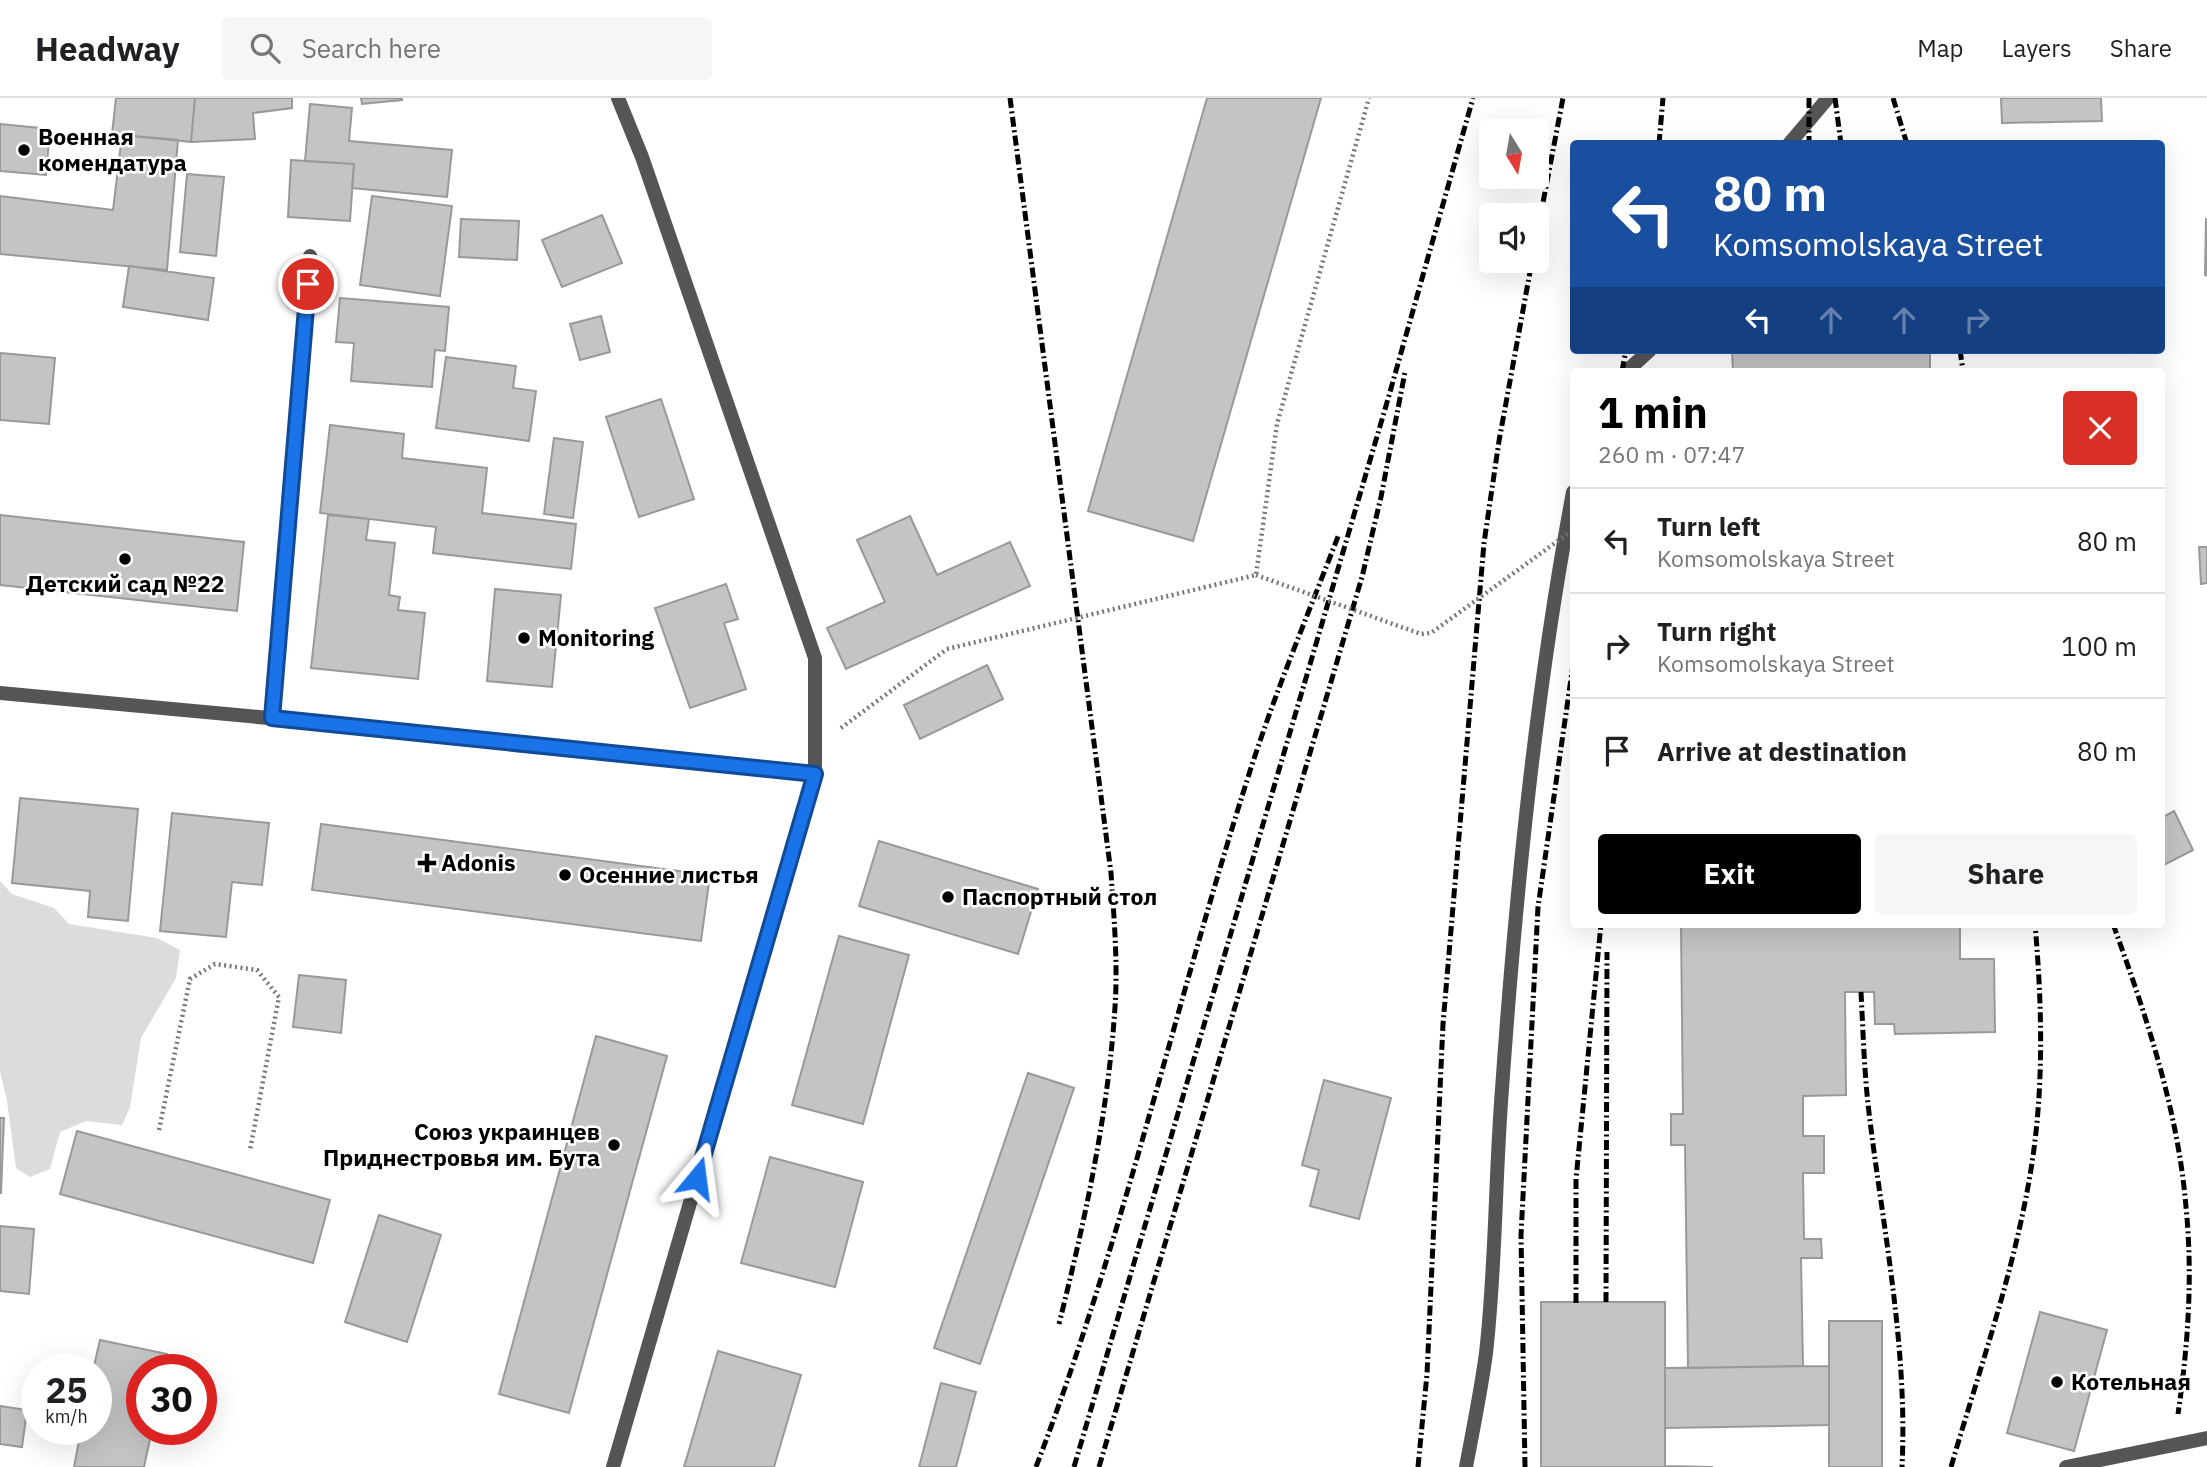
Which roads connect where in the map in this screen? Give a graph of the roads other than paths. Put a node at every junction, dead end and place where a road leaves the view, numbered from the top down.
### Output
1 (618, 98) edge
2 (1828, 98) edge
3 (1792, 140) edge
4 (310, 256) dead end
5 (1646, 354) edge
6 (1630, 368) edge
7 (1570, 508) edge
8 (0, 693) edge
9 (272, 718) junction
10 (815, 774) junction
11 (2207, 1438) edge
12 (613, 1467) edge
13 (1466, 1467) edge
14 (2066, 1467) edge

1 - 10 street
2 - 3 street
4 - 9 street
5 - 6 street
7 - 13 street
8 - 9 street
9 - 10 street
10 - 12 street
11 - 14 street

